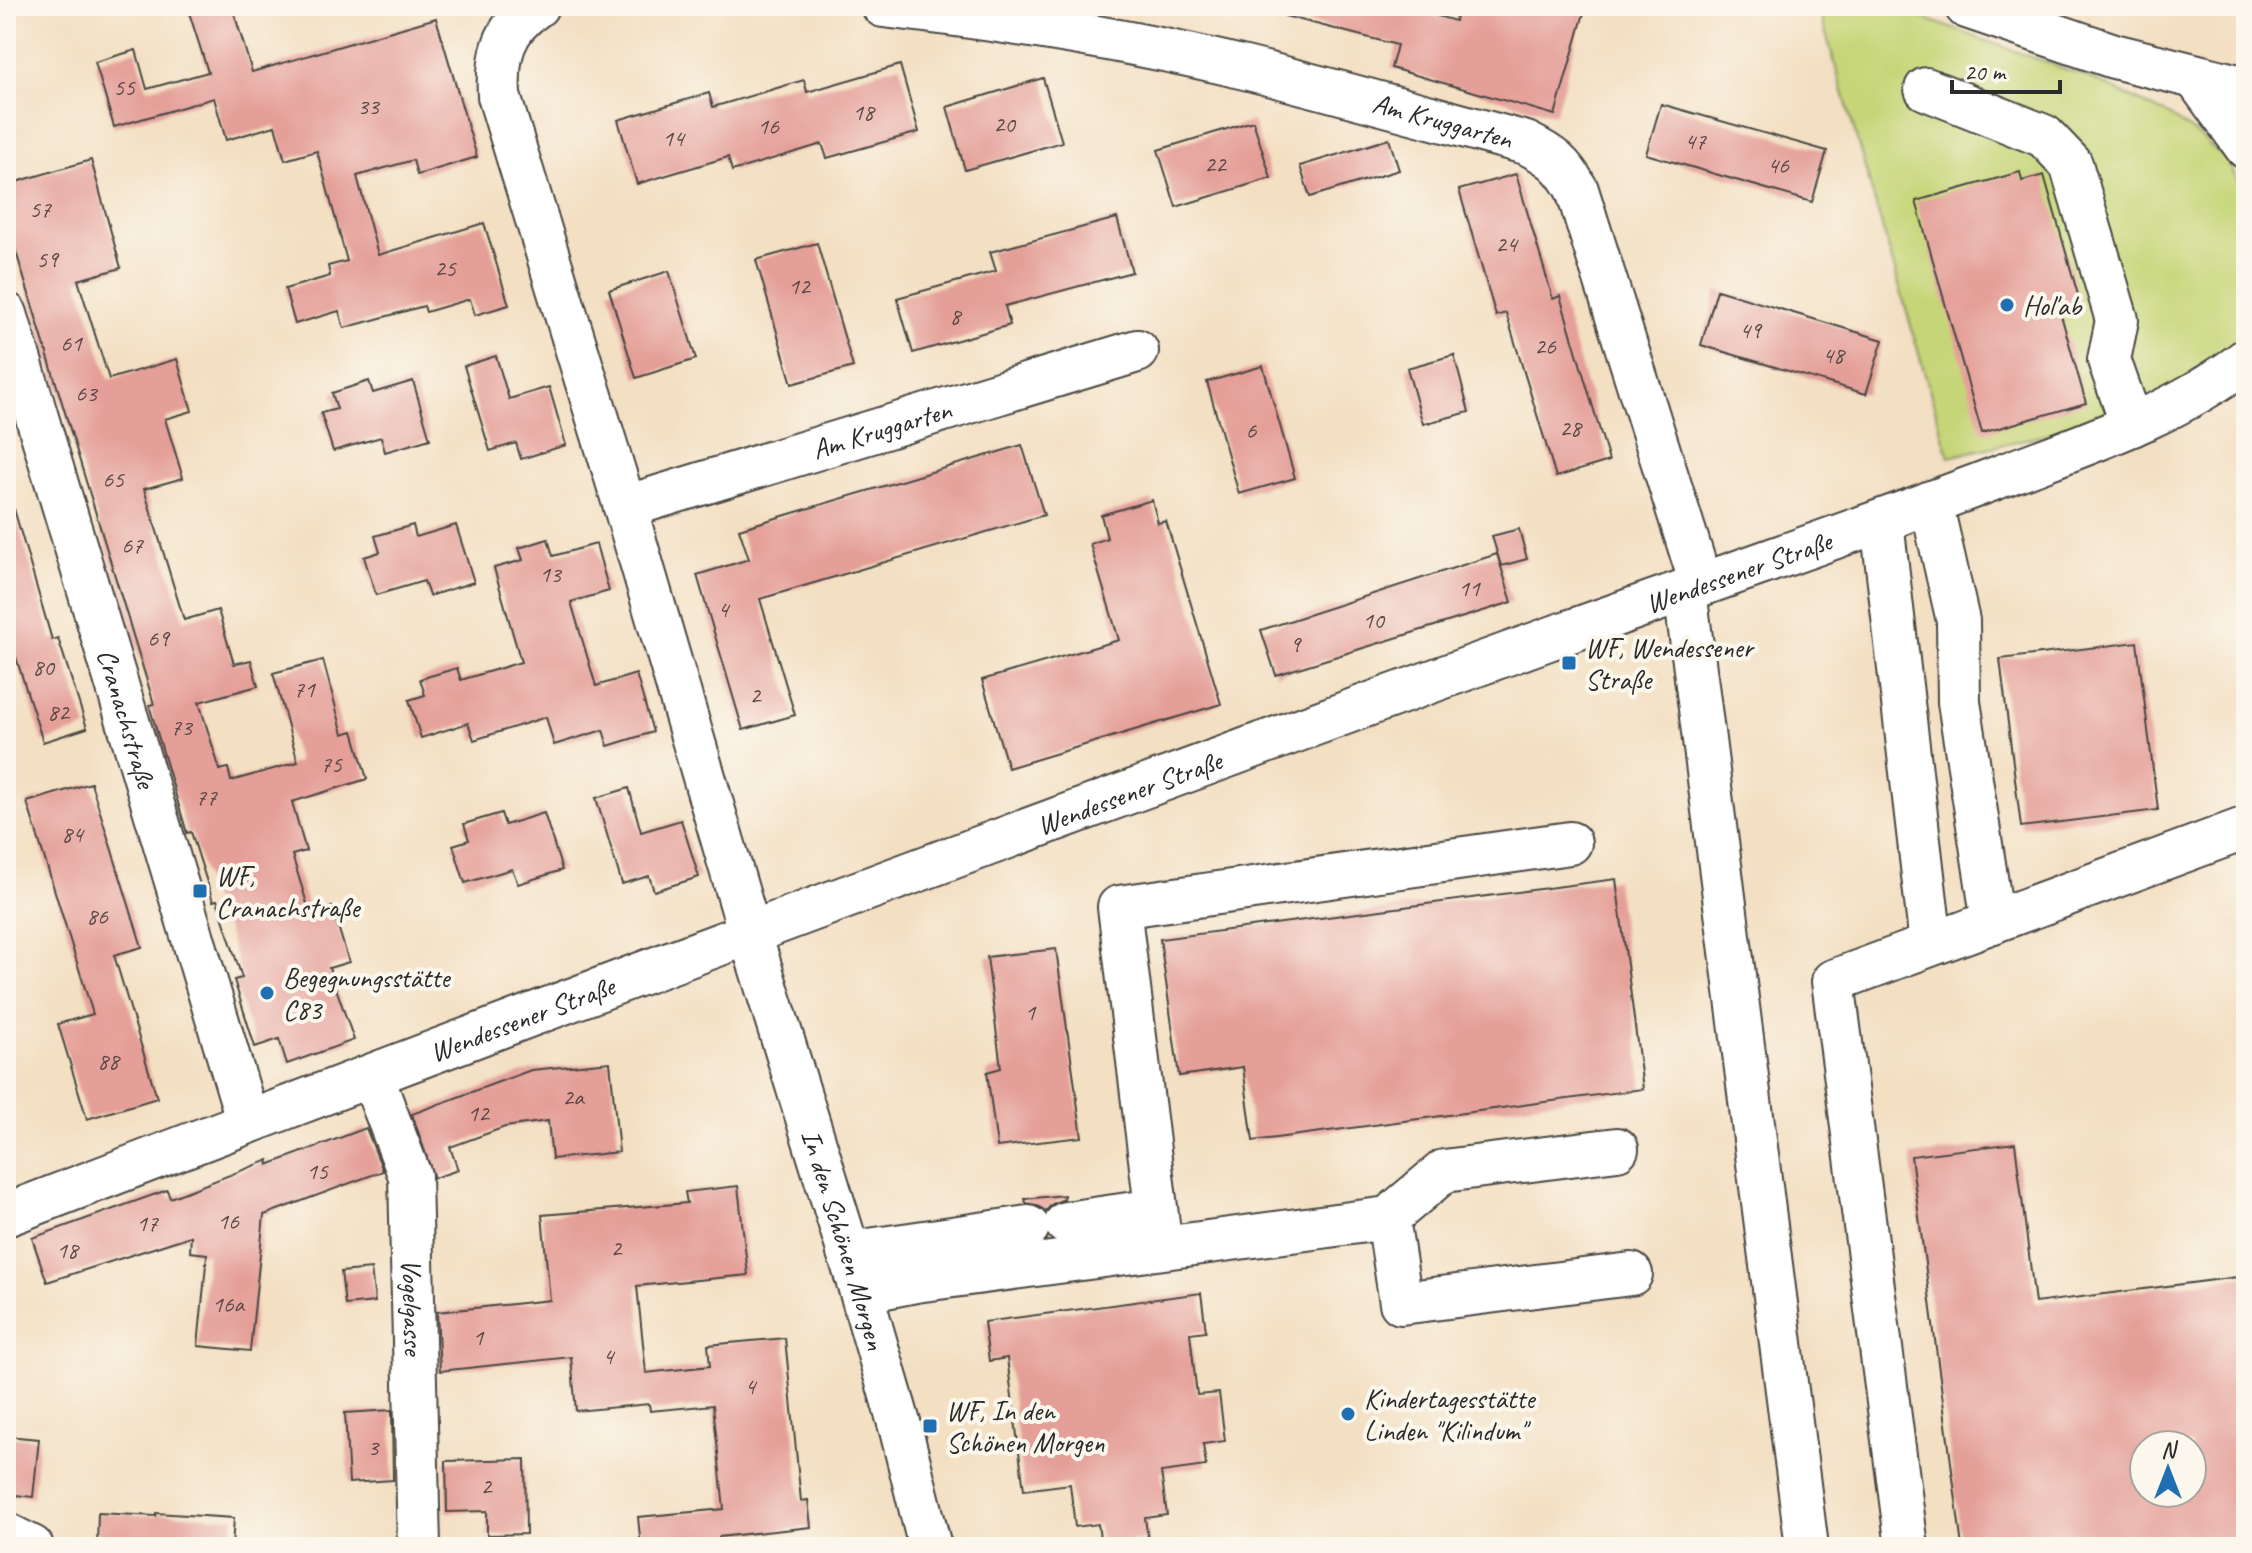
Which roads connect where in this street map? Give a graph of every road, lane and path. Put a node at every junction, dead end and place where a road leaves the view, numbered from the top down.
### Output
1 (537, 6) edge
2 (883, 6) edge
3 (1967, 6) edge
4 (2195, 77) junction
5 (1926, 89) dead end
6 (2246, 89) edge
7 (2246, 147) edge
8 (6, 314) edge
9 (1137, 351) dead end
10 (2246, 360) edge
11 (2132, 425) junction
12 (1931, 502) junction
13 (625, 507) junction
14 (1882, 522) junction
15 (1693, 588) junction
16 (2246, 828) edge
17 (1570, 843) dead end
18 (1993, 922) junction
19 (750, 934) junction
20 (1931, 944) junction
21 (372, 1076) junction
22 (248, 1122) junction
23 (1617, 1149) dead end
24 (6, 1215) edge
25 (1388, 1218) junction
26 (1159, 1229) junction
27 (854, 1273) junction
28 (1631, 1274) dead end
29 (6, 1534) edge
30 (32, 1547) edge
31 (419, 1547) edge
32 (930, 1547) edge
33 (1807, 1547) edge
34 (1907, 1547) edge

1 - 13 street
2 - 15 street, Am Kruggarten
3 - 4 main road
4 - 6 main road
4 - 7 street
5 - 11 street
8 - 22 street, Cranachstraße
9 - 13 street, Am Kruggarten
10 - 11 street, Wendessener Straße
11 - 12 street, Wendessener Straße
12 - 14 street, Wendessener Straße
12 - 18 street
13 - 19 street
14 - 15 street, Wendessener Straße
14 - 20 street
15 - 19 street, Wendessener Straße
15 - 33 street, Am Kruggarten
16 - 18 street
17 - 26 street
18 - 20 street
19 - 21 street, Wendessener Straße
19 - 27 street, In den Schönen Morgen
20 - 34 street
21 - 22 street, Wendessener Straße
21 - 31 street, Vogelgasse
22 - 24 street, Wendessener Straße
23 - 25 street
25 - 26 street
25 - 28 street
26 - 27 street
26 - 27 street
27 - 32 street, In den Schönen Morgen
29 - 30 street

